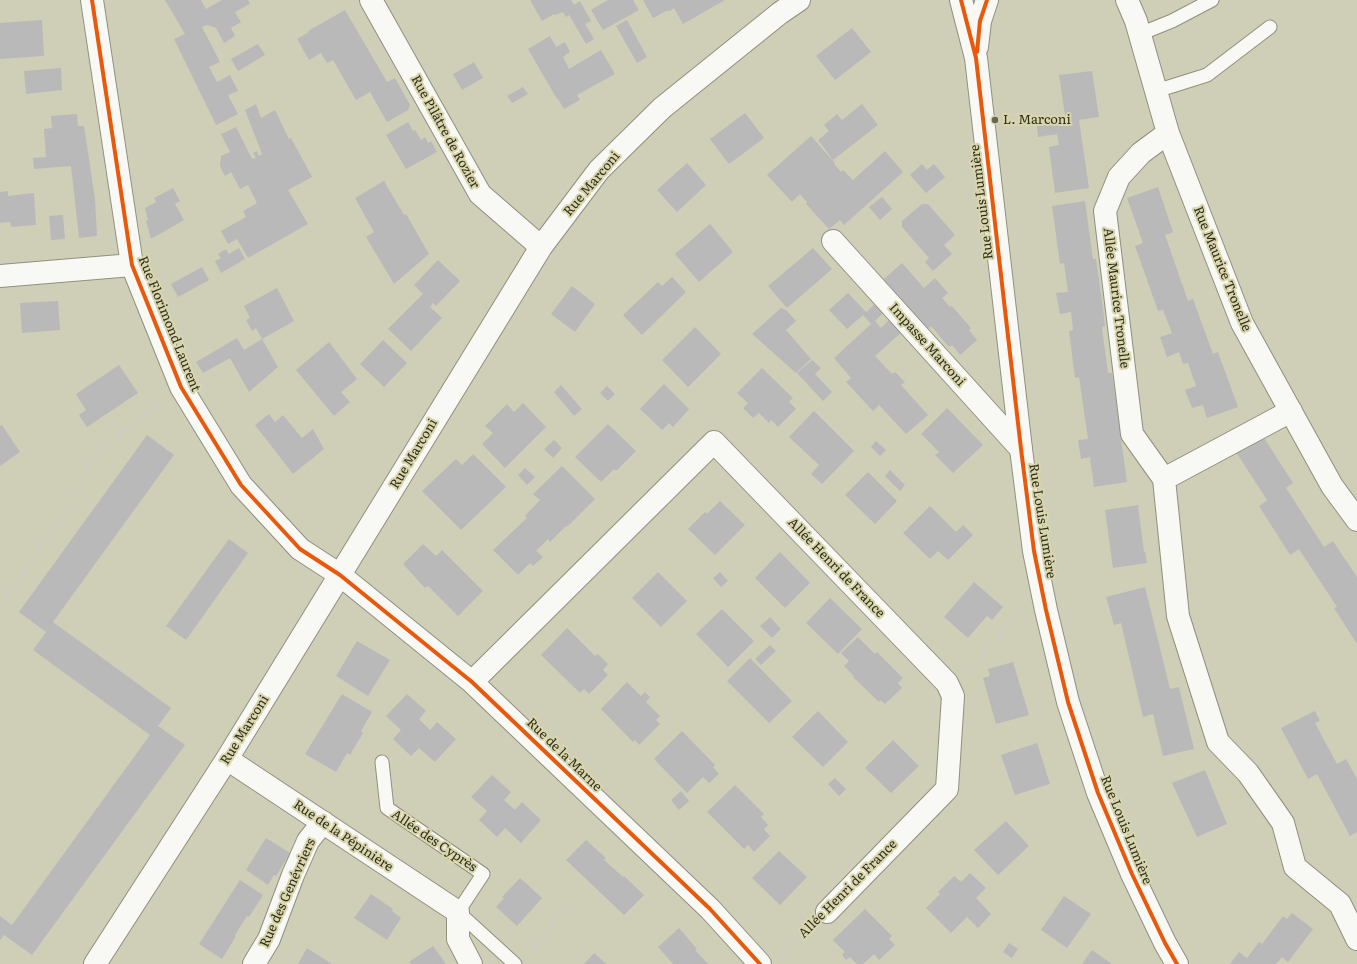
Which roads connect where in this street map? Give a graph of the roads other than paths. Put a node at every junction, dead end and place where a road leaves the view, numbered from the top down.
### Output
1 (92, 0) edge
2 (371, 0) edge
3 (799, 0) edge
4 (961, 0) edge
5 (987, 0) edge
6 (1127, 0) edge
7 (1212, 0) edge
8 (777, 6) edge
9 (1270, 27) dead end
10 (1140, 34) junction
11 (976, 58) junction
12 (1156, 92) junction
13 (1168, 133) junction
14 (833, 241) dead end
15 (541, 247) junction
16 (132, 265) junction
17 (0, 276) edge
18 (1290, 411) junction
19 (1021, 449) junction
20 (1164, 479) junction
21 (1357, 520) edge
22 (340, 575) junction
23 (472, 682) junction
24 (227, 759) junction
25 (382, 762) dead end
26 (323, 822) junction
27 (458, 912) junction
28 (827, 912) road end
29 (1357, 939) edge
30 (501, 959) edge
31 (768, 961) edge
32 (94, 964) edge
33 (254, 964) edge
34 (471, 964) edge
35 (515, 964) edge
36 (1177, 964) edge

1 - 16 street, Rue Florimond Laurent
2 - 15 street, Rue Pilâtre de Rozier
3 - 8 street, Rue Marconi
4 - 11 street, Rue Louis Lumière
5 - 11 street, Rue Louis Lumière
6 - 10 street, Rue Maurice Tronelle
7 - 10 lane
8 - 15 street, Rue Marconi
9 - 12 lane
10 - 12 street, Rue Maurice Tronelle
11 - 19 street, Rue Louis Lumière
12 - 13 street, Rue Maurice Tronelle
13 - 18 street, Rue Maurice Tronelle
13 - 20 street, Allée Maurice Tronelle
14 - 19 street, Impasse Marconi
15 - 22 street, Rue Marconi
16 - 17 street
16 - 22 street, Rue Florimond Laurent
18 - 20 street
18 - 21 street, Rue Maurice Tronelle
19 - 36 street, Rue Louis Lumière
20 - 29 street, Allée Maurice Tronelle
22 - 23 street, Rue de la Marne
22 - 24 street, Rue Marconi
23 - 28 street, Allée Henri de France
23 - 31 street, Rue de la Marne
24 - 26 street, Rue de la Pépinière
24 - 32 street, Rue Marconi
25 - 27 lane, Allée des Cyprès
26 - 27 street, Rue de la Pépinière
26 - 33 street, Rue des Genévriers
27 - 30 lane, Rue de la Pépinière
27 - 34 street
30 - 35 lane, Rue de la Pépinière

